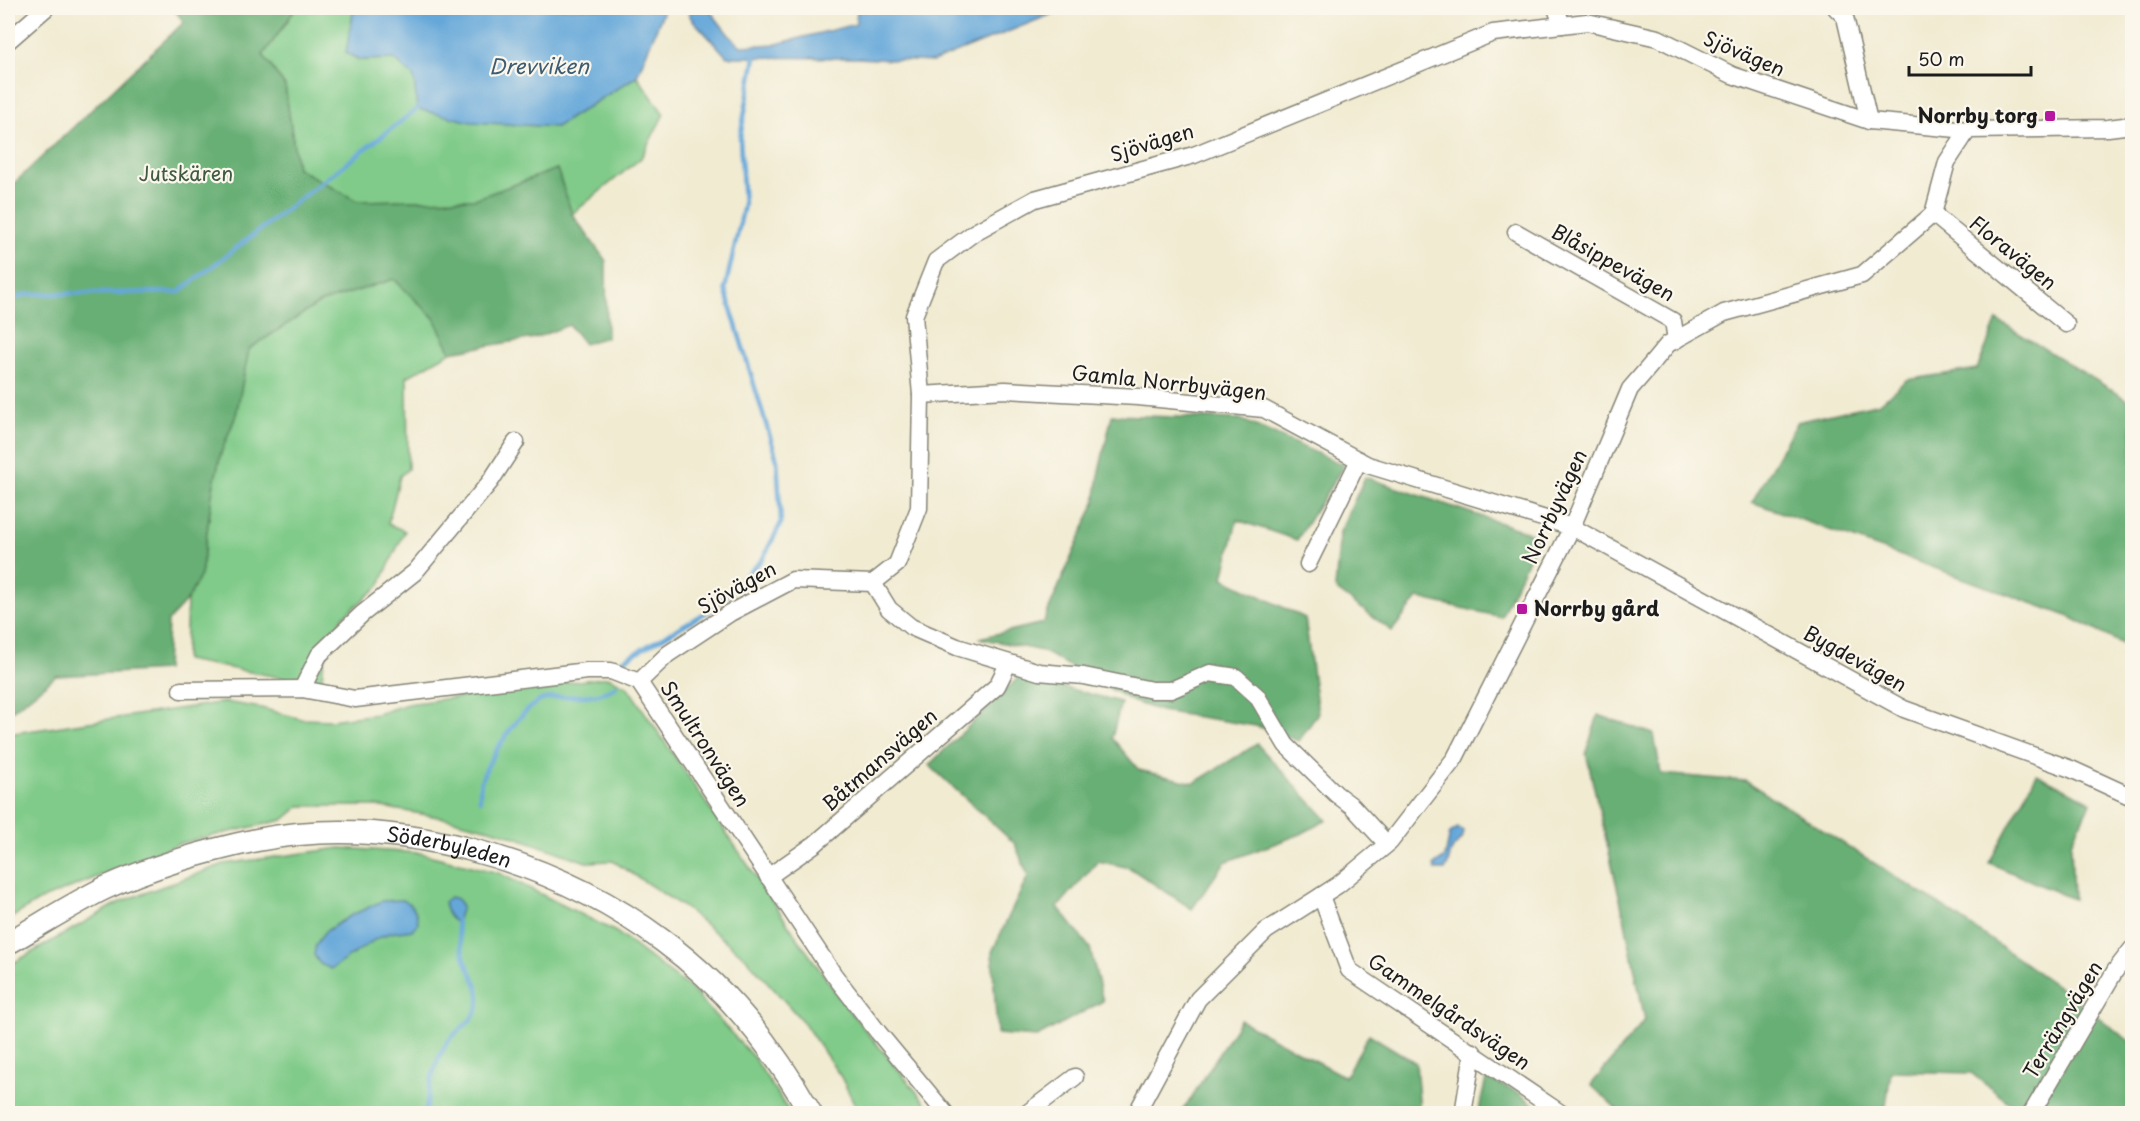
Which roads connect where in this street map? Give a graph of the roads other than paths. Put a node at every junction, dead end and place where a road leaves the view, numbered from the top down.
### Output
1 (46, 8) edge
2 (1556, 8) edge
3 (1836, 8) edge
4 (1562, 25) junction
5 (8, 41) edge
6 (1869, 122) junction
7 (2133, 125) edge
8 (1968, 130) junction
9 (1933, 214) junction
10 (1516, 232) dead end
11 (2066, 324) dead end
12 (1676, 340) junction
13 (921, 395) junction
14 (516, 442) dead end
15 (1359, 460) junction
16 (1572, 527) junction
17 (1308, 564) dead end
18 (873, 583) junction
19 (1008, 664) junction
20 (639, 682) junction
21 (302, 689) junction
22 (181, 690) dead end
23 (2133, 797) edge
24 (1387, 844) junction
25 (768, 877) junction
26 (1321, 896) junction
27 (8, 943) edge
28 (2133, 949) edge
29 (1473, 1052) junction
30 (1075, 1077) dead end
31 (811, 1113) edge
32 (946, 1113) edge
33 (1026, 1113) edge
34 (1136, 1113) edge
35 (1463, 1113) edge
36 (1562, 1113) edge
37 (2031, 1113) edge

1 - 5 street
2 - 4 street
3 - 6 street
4 - 6 street, Sjövägen
4 - 13 street, Sjövägen
6 - 8 street, Sjövägen
7 - 8 street
8 - 9 street
9 - 11 street, Floravägen
9 - 12 street, Norrbyvägen
10 - 12 street, Blåsippevägen
12 - 16 street, Norrbyvägen
13 - 15 street, Gamla Norrbyvägen
13 - 18 street, Sjövägen
14 - 21 street
15 - 16 street, Gamla Norrbyvägen
15 - 17 street
16 - 23 street, Bygdevägen
16 - 24 street, Norrbyvägen
18 - 19 street
18 - 20 street, Sjövägen
19 - 24 street
19 - 25 street, Båtmansvägen
20 - 21 street, Smultronvägen
20 - 25 street, Smultronvägen
21 - 22 street, Smultronvägen
24 - 26 street, Norrbyvägen
25 - 32 street, Smultronvägen
26 - 29 street, Gammelgårdsvägen
26 - 34 street, Norrbyvägen
27 - 31 street, Söderbyleden
28 - 37 street, Terrängvägen
29 - 35 street
29 - 36 street, Gammelgårdsvägen
30 - 33 street

